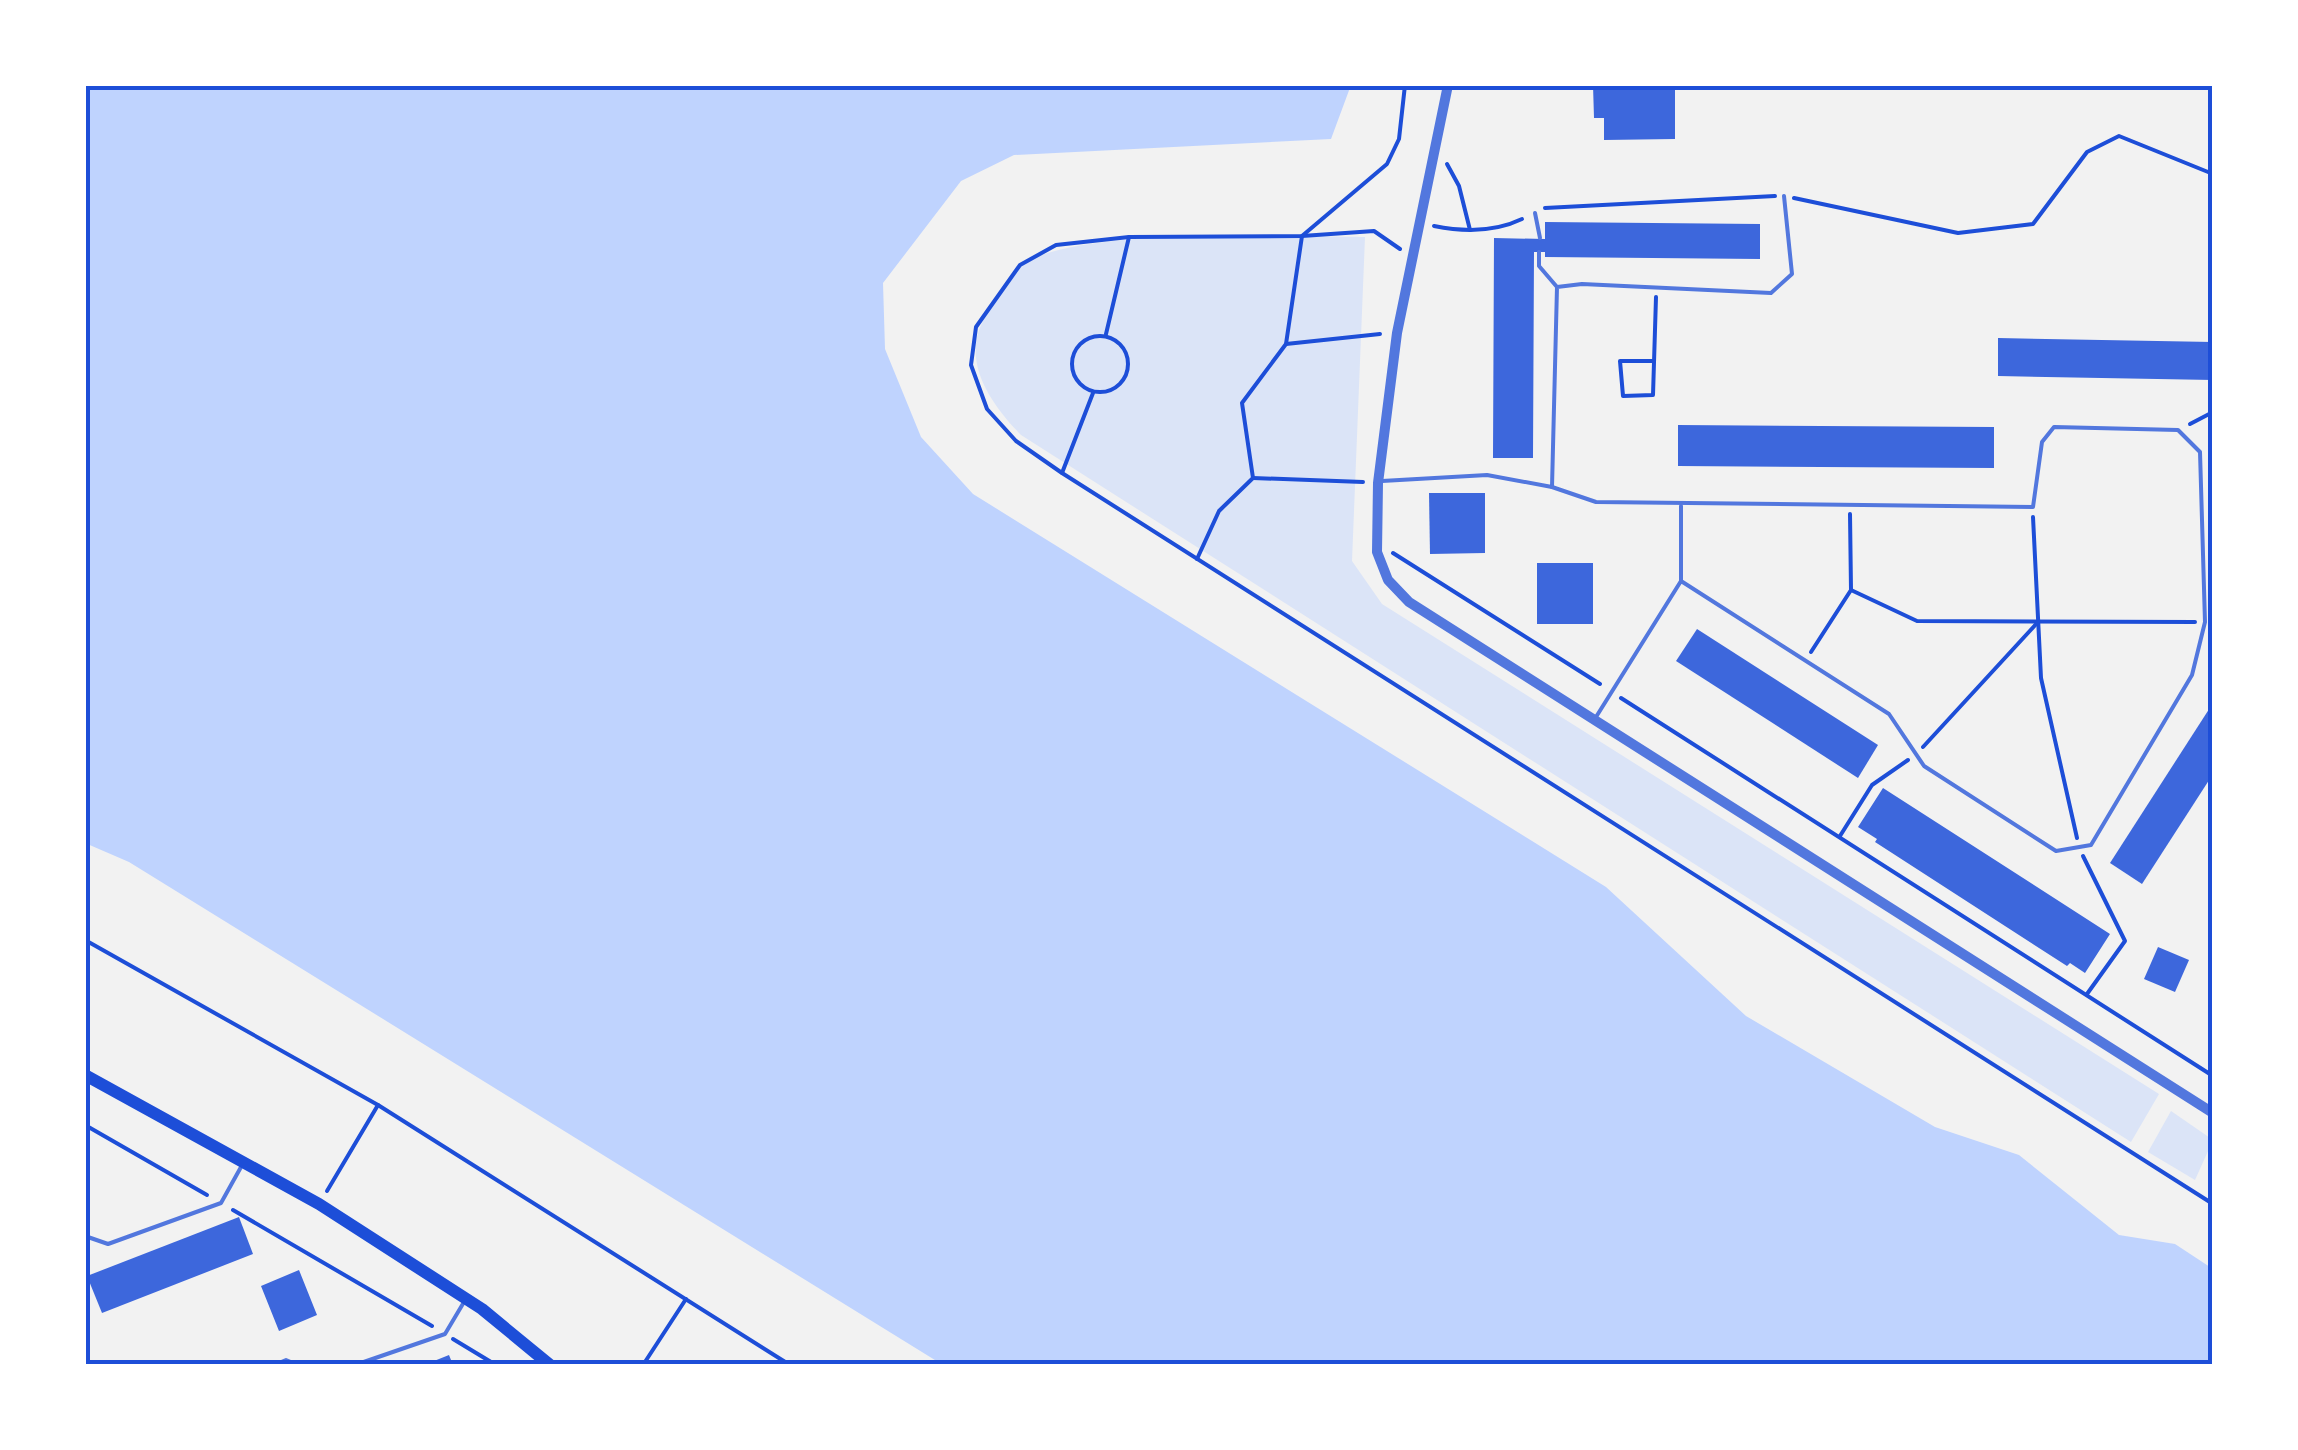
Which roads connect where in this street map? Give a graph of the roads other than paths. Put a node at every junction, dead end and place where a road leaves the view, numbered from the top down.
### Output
1 (1448, 85) edge
2 (1784, 196) road end
3 (1535, 213) road end
4 (1540, 238) dead end
5 (1539, 252) dead end
6 (1557, 286) junction
7 (1378, 482) junction
8 (1552, 487) junction
9 (1680, 504) junction
10 (1681, 581) junction
11 (1596, 718) junction
12 (85, 1075) edge
13 (2213, 1113) edge
14 (244, 1163) junction
15 (85, 1236) edge
16 (466, 1298) junction
17 (535, 1352) junction
18 (274, 1365) edge
19 (298, 1365) edge
20 (355, 1365) edge
21 (526, 1365) edge
22 (550, 1365) edge

1 - 7 street
2 - 6 lane
3 - 4 lane
5 - 6 lane
6 - 8 lane
7 - 8 lane
7 - 11 street
8 - 9 lane
9 - 10 lane
9 - 10 lane
10 - 11 lane
11 - 13 street
12 - 14 main road
14 - 15 lane
14 - 16 main road
16 - 17 main road
16 - 20 lane
17 - 21 lane
17 - 22 main road
18 - 19 lane

